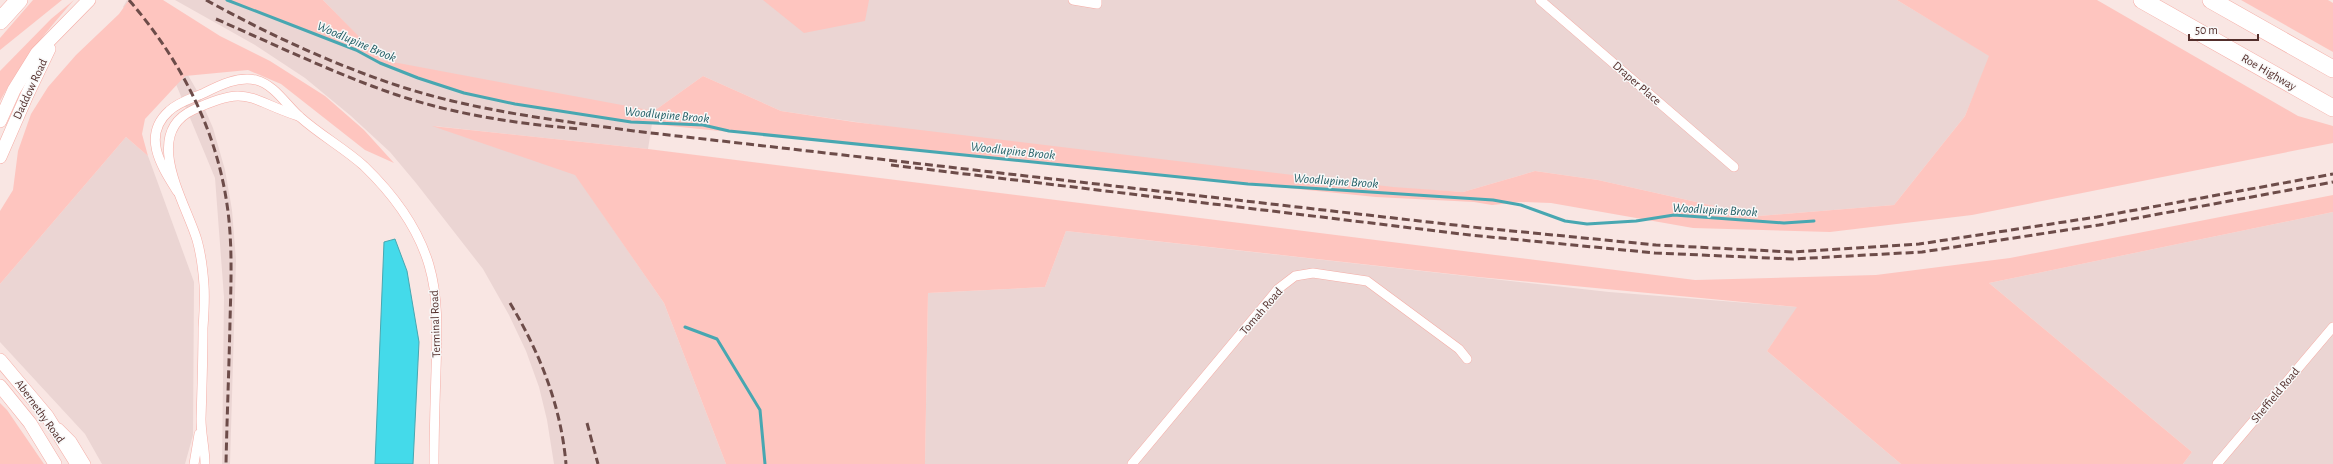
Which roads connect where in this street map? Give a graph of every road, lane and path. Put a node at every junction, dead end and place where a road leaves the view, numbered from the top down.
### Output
1 (19, 0) edge
2 (89, 0) edge
3 (1072, 0) edge
4 (1540, 0) edge
5 (2142, 0) edge
6 (2211, 0) edge
7 (1097, 2) edge
8 (0, 21) edge
9 (65, 24) junction
10 (2333, 69) edge
11 (2333, 108) edge
12 (300, 116) junction
13 (0, 121) edge
14 (0, 157) edge
15 (1734, 167) dead end
16 (177, 192) junction
17 (2333, 327) edge
18 (1467, 359) dead end
19 (0, 360) edge
20 (0, 386) edge
21 (47, 416) junction
22 (201, 422) junction
23 (55, 464) edge
24 (77, 464) edge
25 (86, 464) edge
26 (194, 464) edge
27 (205, 464) edge
28 (434, 464) edge
29 (1132, 464) edge
30 (2217, 464) edge

1 - 8 highway
2 - 9 main road, Daddow Road
3 - 7 street
4 - 15 street, Draper Place
5 - 11 highway, Roe Highway
6 - 10 highway
9 - 13 main road, Daddow Road
9 - 14 main road, Daddow Road
12 - 16 street, Terminal Road
12 - 16 street, Terminal Road
12 - 28 street, Terminal Road
16 - 22 street, Terminal Road
17 - 30 street, Sheffield Road
18 - 29 street, Tomah Road
19 - 21 main road, Abernethy Road
20 - 23 main road, Abernethy Road
21 - 24 main road, Abernethy Road
21 - 25 street
22 - 26 street, Terminal Road
22 - 27 street, Terminal Road

